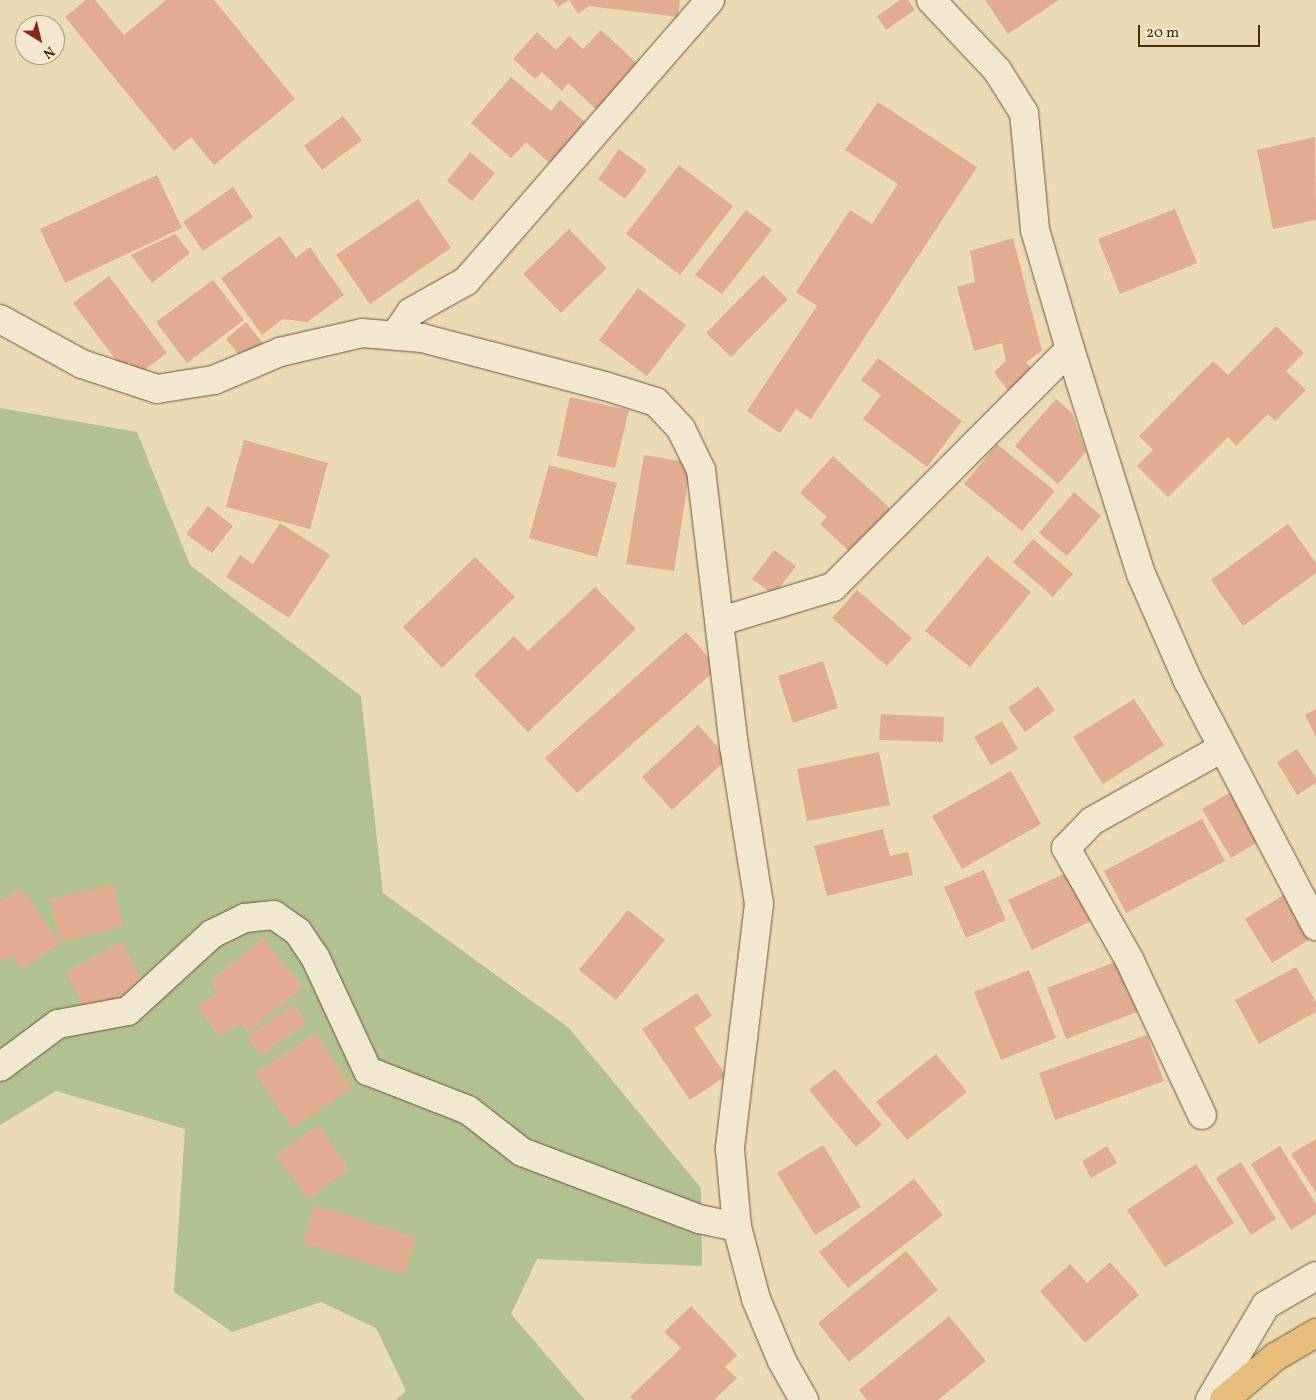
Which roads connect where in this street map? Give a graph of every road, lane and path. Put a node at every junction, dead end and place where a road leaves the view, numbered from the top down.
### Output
1 (710, 0) edge
2 (932, 0) edge
3 (0, 319) edge
4 (395, 335) junction
5 (1070, 348) junction
6 (721, 621) junction
7 (1222, 748) junction
8 (1316, 926) edge
9 (0, 1066) edge
10 (1202, 1115) dead end
11 (737, 1227) junction
12 (1316, 1276) edge
13 (1316, 1334) edge
14 (804, 1400) edge
15 (1210, 1400) edge
16 (1224, 1400) edge

1 - 4 street
2 - 5 street
3 - 4 street
4 - 6 street
5 - 6 street
5 - 7 street
6 - 11 street
7 - 8 street
7 - 10 street
9 - 11 street
11 - 14 street
12 - 15 street
13 - 16 main road

